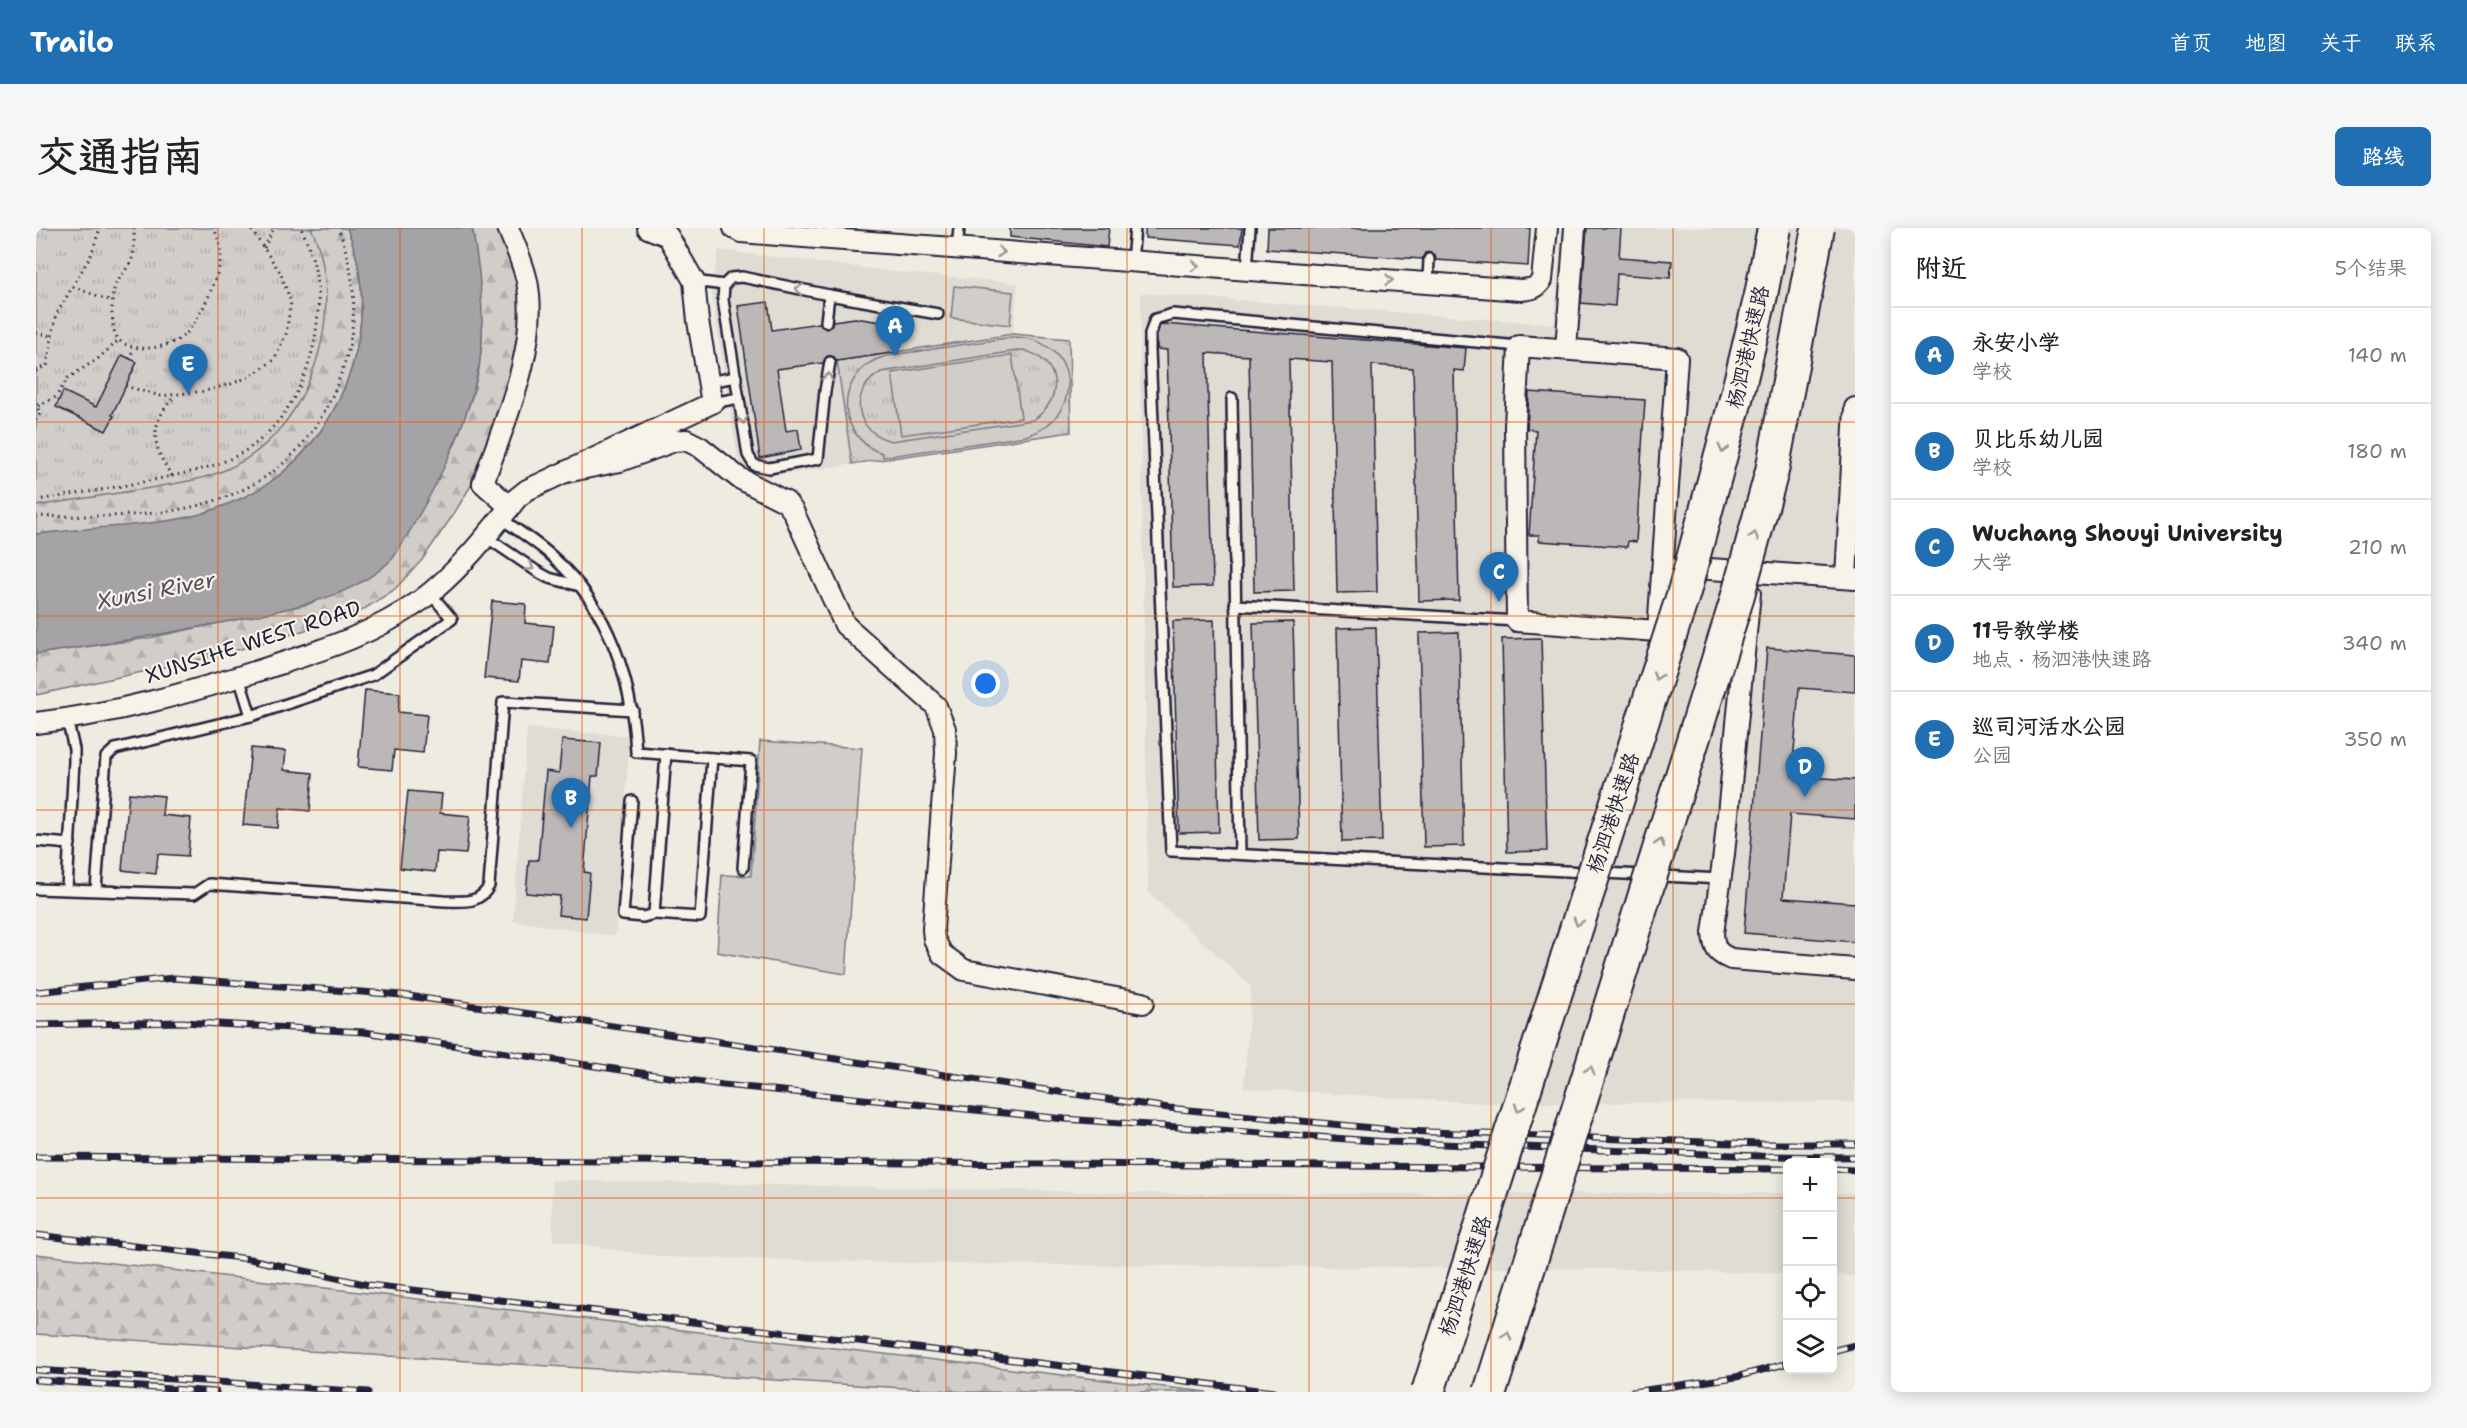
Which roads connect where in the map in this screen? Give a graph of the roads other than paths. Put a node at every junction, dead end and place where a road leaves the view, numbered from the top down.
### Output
1 (508, 228) edge
2 (648, 228) edge
3 (734, 228) edge
4 (959, 228) edge
5 (1135, 228) edge
6 (1250, 228) edge
7 (1547, 228) edge
8 (1575, 228) edge
9 (1774, 228) edge
10 (1818, 228) edge
11 (817, 233) edge
12 (957, 249) junction
13 (1429, 259) dead end
14 (1132, 261) junction
15 (1247, 270) junction
16 (694, 281) junction
17 (1428, 283) junction
18 (724, 285) junction
19 (830, 295) junction
20 (938, 314) dead end
21 (826, 322) dead end
22 (1519, 346) junction
23 (1566, 349) junction
24 (830, 362) dead end
25 (736, 377) junction
26 (708, 382) junction
27 (739, 398) junction
28 (1232, 398) dead end
29 (712, 402) junction
30 (1855, 408) edge
31 (566, 472) junction
32 (505, 512) junction
33 (486, 537) junction
34 (1663, 566) junction
35 (1752, 572) junction
36 (1850, 579) edge
37 (580, 586) junction
38 (430, 592) junction
39 (1235, 604) junction
40 (1517, 621) junction
41 (239, 677) junction
42 (633, 710) junction
43 (251, 716) junction
44 (67, 719) junction
45 (36, 723) edge
46 (666, 754) junction
47 (712, 758) junction
48 (632, 801) dead end
49 (36, 841) edge
50 (70, 844) junction
51 (1240, 854) junction
52 (743, 868) dead end
53 (1721, 879) junction
54 (36, 889) edge
55 (67, 889) junction
56 (96, 890) junction
57 (654, 914) junction
58 (1855, 969) edge
59 (1143, 1003) dead end
60 (1428, 1392) edge
61 (1490, 1392) edge

1 - 32 street
2 - 16 street
3 - 11 street
4 - 12 lane
5 - 14 lane
6 - 15 lane
7 - 17 street
8 - 23 street
9 -> 60 highway, 杨泗港快速路, bridge
61 -> 10 highway, bridge
11 - 12 street
12 -> 14 street
13 - 17 lane
14 -> 15 street
15 -> 17 street
16 - 18 lane
16 - 26 street
19 -> 18 lane
18 - 25 lane
19 - 20 lane
19 - 21 lane
22 - 23 street
22 - 40 street
22 - 51 lane
23 - 34 street
27 -> 24 lane
25 - 26 lane
25 - 27 lane
26 - 29 street
27 - 29 lane
28 - 39 lane
29 - 31 street
30 - 36 street
31 - 32 street, XUNSIHE WEST ROAD
31 - 59 street
32 - 33 street, XUNSIHE WEST ROAD
32 - 37 lane
33 -> 37 lane
33 - 38 street, XUNSIHE WEST ROAD
34 - 35 street
34 - 40 street
35 - 36 street
35 - 53 street
37 - 42 lane
38 - 41 street, XUNSIHE WEST ROAD
38 - 43 lane
39 - 40 lane
39 - 51 lane
41 - 43 lane
41 - 44 street, XUNSIHE WEST ROAD
42 - 46 lane
42 - 56 lane
43 - 56 lane
44 - 45 street, XUNSIHE WEST ROAD
44 - 50 lane
46 - 47 lane
46 - 57 lane
47 - 52 lane
47 - 57 lane
48 - 57 lane
49 - 50 lane
50 - 55 lane
51 - 53 lane
53 - 58 street
54 - 55 lane
55 - 56 lane

